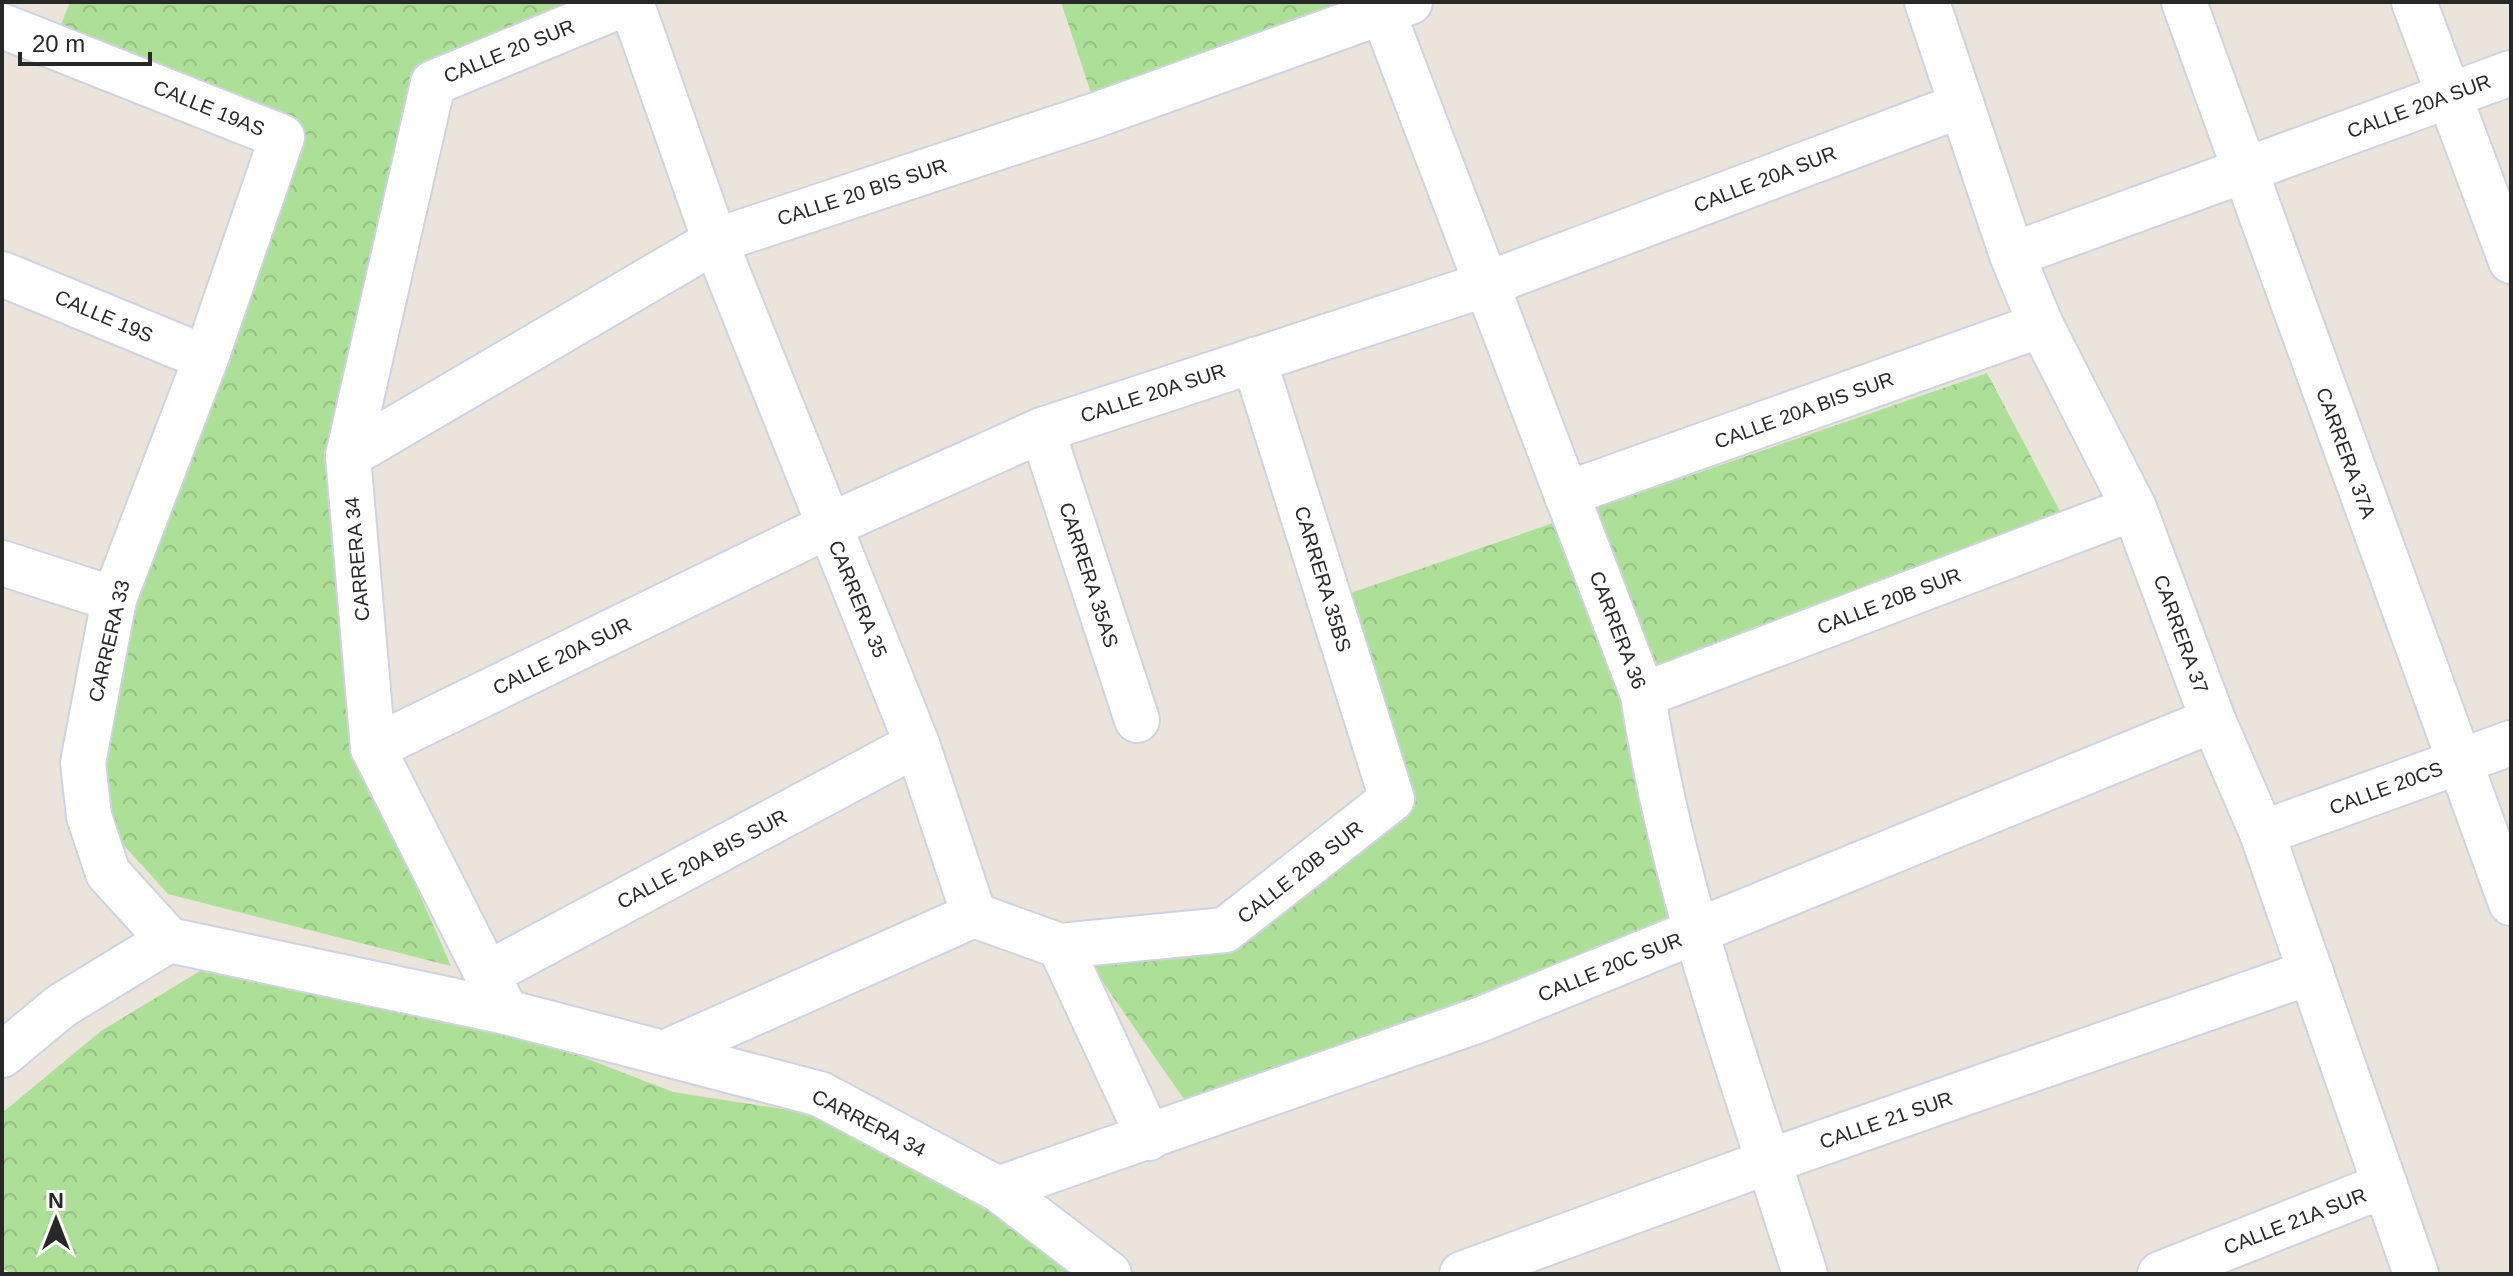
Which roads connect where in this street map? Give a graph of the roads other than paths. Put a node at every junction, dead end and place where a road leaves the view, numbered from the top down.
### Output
1 (630, 2) edge
2 (1927, 2) edge
3 (2184, 2) edge
4 (2414, 2) edge
5 (1391, 5) edge
6 (2, 26) edge
7 (2511, 73) edge
8 (433, 83) joint
9 (2448, 96) junction
10 (1962, 105) junction
11 (282, 137) joint
12 (2243, 170) junction
13 (715, 241) junction
14 (2012, 255) junction
15 (2511, 261) edge
16 (2, 274) edge
17 (1487, 284) junction
18 (2041, 325) junction
19 (206, 358) junction
20 (1254, 360) junction
21 (1042, 430) junction
22 (348, 456) junction
23 (1566, 494) junction
24 (2134, 508) junction
25 (828, 526) junction
26 (2, 563) edge
27 (114, 599) junction
28 (1643, 695) junction
29 (1137, 720) dead end
30 (2213, 720) junction
31 (2511, 743) edge
32 (917, 744) junction
33 (373, 748) junction
34 (2458, 763) junction
35 (1392, 799) joint
36 (2262, 833) junction
37 (2511, 903) edge
38 (974, 915) junction
39 (1697, 932) junction
40 (169, 940) junction
41 (1060, 946) junction
42 (2311, 972) junction
43 (496, 993) junction
44 (664, 1053) junction
45 (2, 1055) edge
46 (1149, 1138) junction
47 (1770, 1161) junction
48 (2385, 1185) junction
49 (998, 1189) junction
50 (1109, 1274) edge
51 (1462, 1274) edge
52 (1805, 1274) edge
53 (2160, 1274) edge
54 (2416, 1274) edge

1 - 8 street, CALLE 20 SUR
1 - 13 street, CARRERA 35
2 - 10 street, CARRERA 37
3 - 12 street, CARRERA 37A
4 - 9 street
5 - 13 street, CALLE 20 BIS SUR
5 - 17 street, CARRERA 36
6 - 11 street, CALLE 19AS
7 - 9 street, CALLE 20A SUR
8 - 22 street, CARRERA 34
9 - 12 street, CALLE 20A SUR
9 - 15 street
10 - 14 street, CARRERA 37
10 - 17 street, CALLE 20A SUR
11 - 19 street, CARRERA 33
12 - 14 street, CALLE 20A SUR
12 - 34 street, CARRERA 37A
13 - 22 street, CALLE 20 BIS SUR
13 - 25 street, CARRERA 35
14 - 18 street, CARRERA 37
16 - 19 street, CALLE 19S
17 - 20 street, CALLE 20A SUR
17 - 23 street, CARRERA 36
18 - 23 street, CALLE 20A BIS SUR
18 - 24 street, CARRERA 37
19 - 27 street, CARRERA 33
20 - 21 street, CALLE 20A SUR
20 - 35 street, CARRERA 35BS
21 - 25 street, CALLE 20A SUR
21 - 29 street, CARRERA 35AS
22 - 33 street, CARRERA 34
23 - 28 street, CARRERA 36
24 - 28 street, CALLE 20B SUR
24 - 30 street, CARRERA 37
25 - 32 street, CARRERA 35
25 - 33 street, CALLE 20A SUR
26 - 27 street
27 - 40 street, CARRERA 33
28 - 39 street, CARRERA 36
30 - 36 street, CARRERA 37
30 - 39 street, CALLE 20C SUR
31 - 34 street, CALLE 20CS
32 - 38 street, CARRERA 35
32 - 43 street, CALLE 20A BIS SUR
33 - 43 street, CARRERA 34
34 - 36 street, CALLE 20CS
34 - 37 street, CARRERA 37A
35 - 41 street, CALLE 20B SUR
36 - 42 street, CARRERA 37
38 - 41 street
38 - 44 street
39 - 46 street, CALLE 20C SUR
39 - 47 street, CARRERA 36
40 - 43 street, CARRERA 34
40 - 45 street
41 - 46 street
42 - 47 street, CALLE 21 SUR
42 - 48 street, CARRERA 37
43 - 44 street, CARRERA 34
44 - 49 street, CARRERA 34
46 - 49 street, CALLE 20C SUR
47 - 51 street, CALLE 21 SUR
47 - 52 street, CARRERA 36
48 - 53 street, CALLE 21A SUR
48 - 54 street, CARRERA 37
49 - 50 street, CARRERA 34

